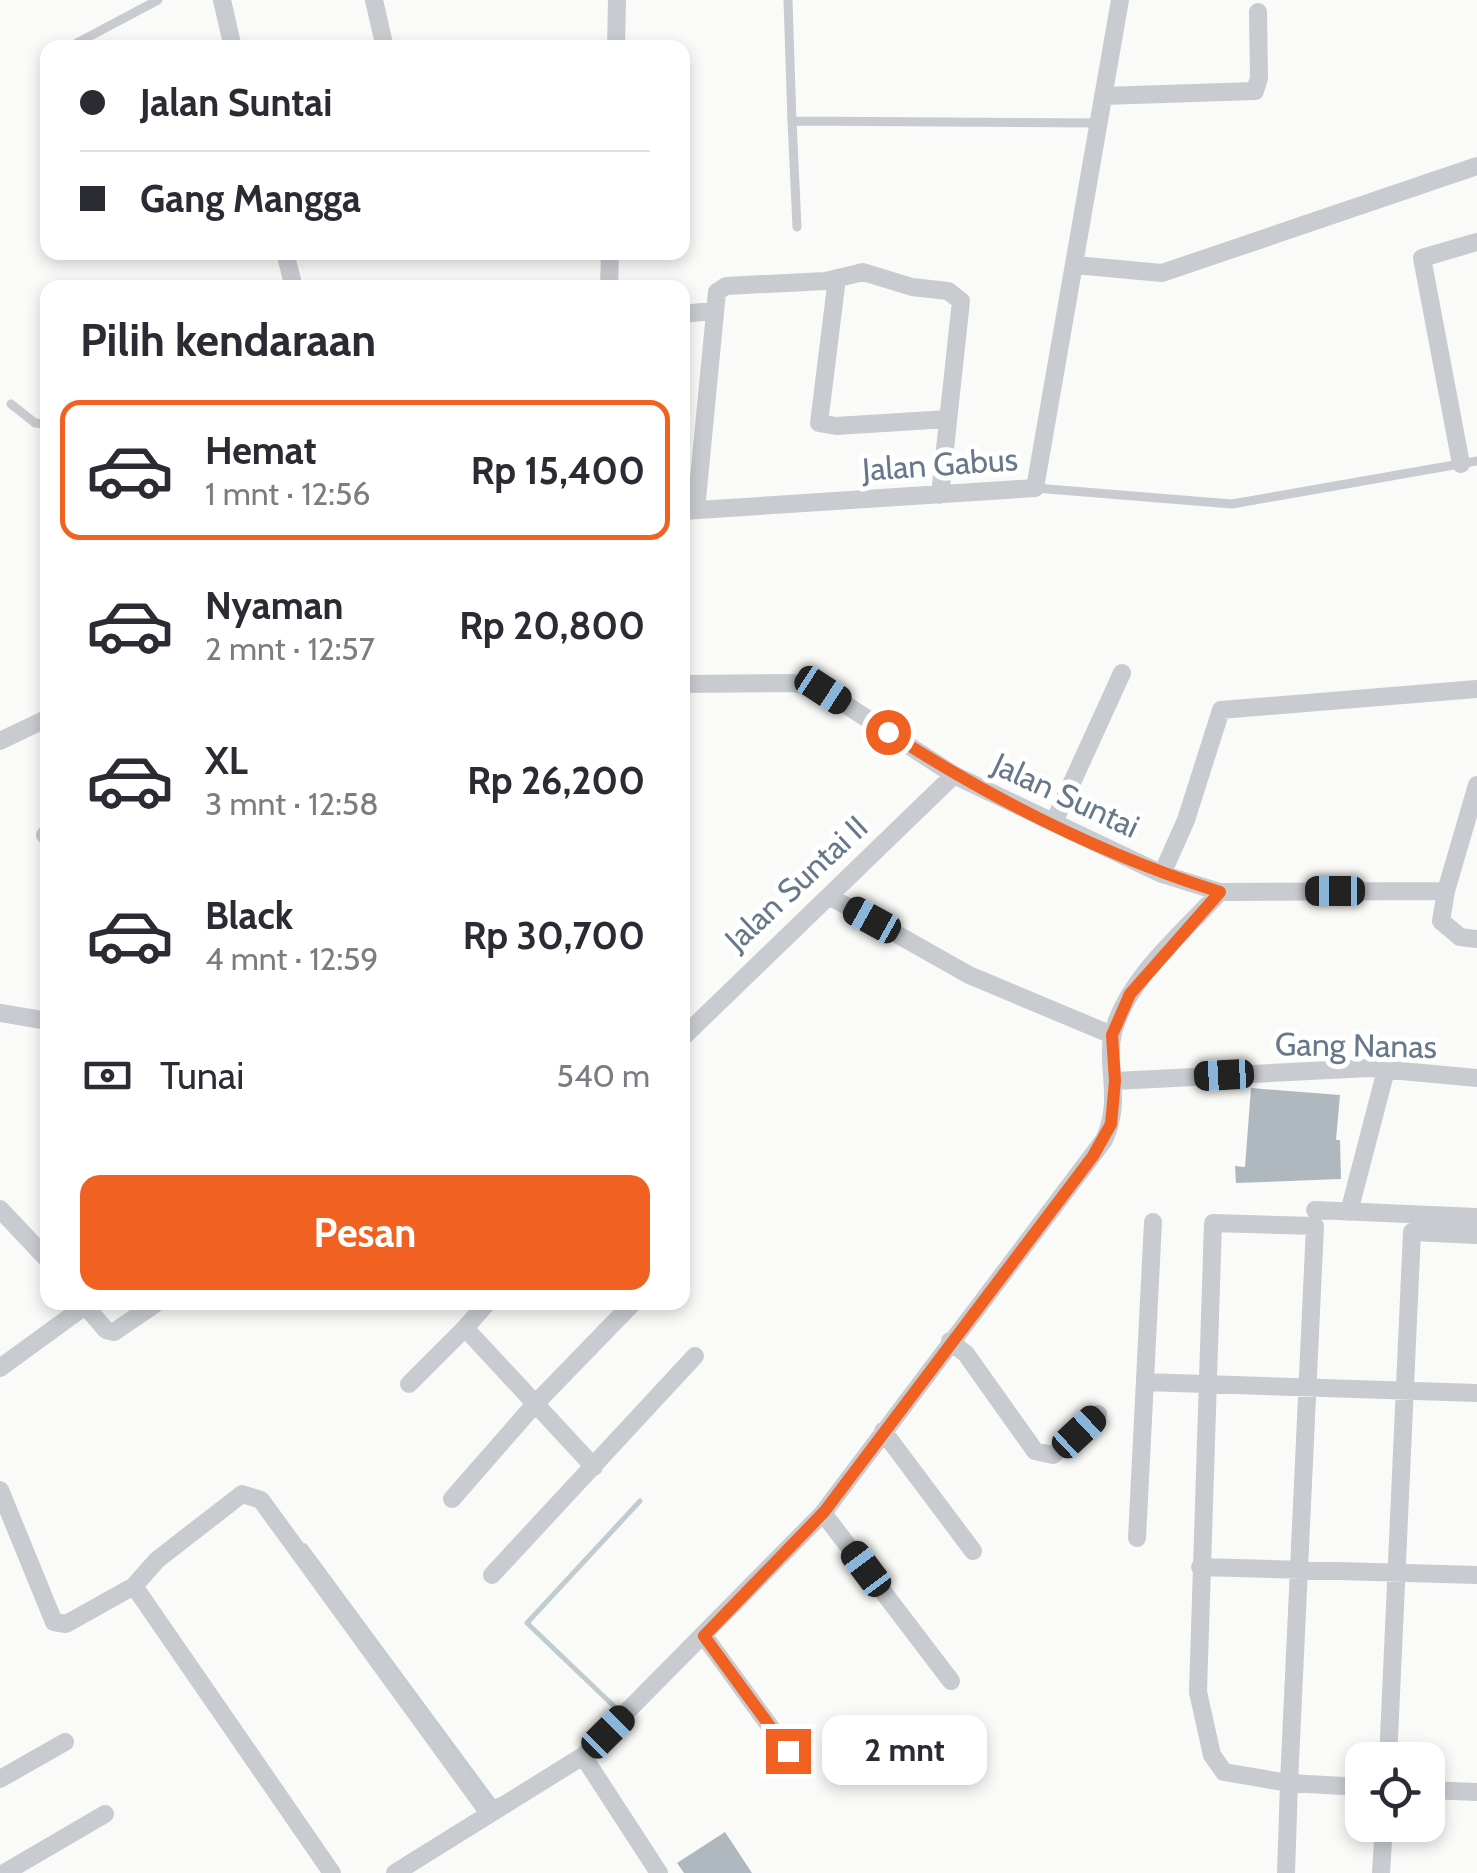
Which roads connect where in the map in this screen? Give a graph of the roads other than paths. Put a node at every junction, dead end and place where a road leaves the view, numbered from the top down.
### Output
1 (158, 0) edge
2 (222, 0) edge
3 (374, 0) edge
4 (618, 0) edge
5 (788, 0) edge
6 (1120, 0) edge
7 (1258, 12) dead end
8 (84, 40) edge
9 (231, 40) edge
10 (383, 40) edge
11 (616, 40) edge
12 (1104, 96) junction
13 (792, 121) junction
14 (1099, 123) junction
15 (1477, 166) edge
16 (797, 227) dead end
17 (1477, 242) edge
18 (1075, 265) junction
19 (837, 278) junction
20 (713, 311) junction
21 (690, 313) edge
22 (11, 404) dead end
23 (948, 419) junction
24 (40, 423) edge
25 (1469, 463) edge
26 (1035, 488) junction
27 (940, 494) junction
28 (690, 503) edge
29 (690, 511) edge
30 (1122, 673) dead end
31 (690, 684) edge
32 (1477, 689) edge
33 (40, 722) edge
34 (0, 740) edge
35 (954, 775) junction
36 (1477, 785) edge
37 (1054, 822) junction
38 (1162, 874) junction
39 (1446, 891) junction
40 (1220, 892) junction
41 (830, 896) junction
42 (1477, 939) edge
43 (0, 1013) edge
44 (40, 1019) edge
45 (690, 1029) edge
46 (1112, 1035) junction
47 (1386, 1070) junction
48 (1477, 1078) edge
49 (1115, 1081) junction
50 (0, 1208) edge
51 (1315, 1210) dead end
52 (1348, 1212) junction
53 (1477, 1218) edge
54 (1153, 1222) dead end
55 (1477, 1235) edge
56 (40, 1251) edge
57 (75, 1310) edge
58 (88, 1310) edge
59 (146, 1310) edge
60 (481, 1310) edge
61 (626, 1310) edge
62 (465, 1328) junction
63 (950, 1341) junction
64 (696, 1356) dead end
65 (0, 1368) edge
66 (1145, 1382) junction
67 (1204, 1383) junction
68 (409, 1384) dead end
69 (1309, 1386) junction
70 (1406, 1390) junction
71 (1477, 1394) edge
72 (534, 1404) junction
73 (1098, 1414) dead end
74 (883, 1432) junction
75 (594, 1467) junction
76 (0, 1490) edge
77 (452, 1499) dead end
78 (824, 1512) junction
79 (1136, 1538) dead end
80 (974, 1551) dead end
81 (1200, 1568) junction
82 (1298, 1570) junction
83 (1398, 1572) junction
84 (492, 1575) dead end
85 (1477, 1575) edge
86 (134, 1586) junction
87 (704, 1636) junction
88 (951, 1681) dead end
89 (65, 1742) dead end
90 (1389, 1742) edge
91 (788, 1751) dead end
92 (584, 1756) junction
93 (0, 1779) edge
94 (1288, 1783) junction
95 (1345, 1786) edge
96 (1445, 1791) edge
97 (1477, 1792) edge
98 (488, 1812) junction
99 (105, 1814) dead end
100 (1383, 1842) edge
101 (0, 1866) edge
102 (4, 1873) edge
103 (332, 1873) edge
104 (395, 1873) edge
105 (658, 1873) edge
106 (1286, 1873) edge
107 (1381, 1873) edge

1 - 8 lane
2 - 9 street
3 - 10 street
4 - 11 street
5 - 13 lane
6 - 12 street, Jalan Gabus
7 - 12 street
12 - 14 street, Jalan Gabus
13 - 14 lane
13 - 16 lane
14 - 18 street, Jalan Gabus
15 - 18 street
17 - 25 street
18 - 26 street, Jalan Gabus
19 - 20 street
19 - 23 street
19 - 23 street
20 - 21 street
20 - 28 street
22 - 24 lane
23 - 27 street
25 - 26 lane
26 - 27 street, Jalan Gabus
27 - 29 street, Jalan Gabus
30 - 37 street
31 - 35 street, Jalan Suntai
32 - 38 street
33 - 34 street
35 - 37 street, Jalan Suntai
35 - 41 street, Jalan Suntai II
36 - 39 street
37 - 38 street, Jalan Suntai
38 - 40 street, Jalan Suntai
39 - 40 street, Jalan Suntai
39 - 42 street
40 - 46 street
41 - 45 street, Jalan Suntai II
41 - 46 street
43 - 44 street
46 - 49 street
47 - 48 street, Gang Nanas
47 - 49 street, Gang Nanas
47 - 52 street
49 - 63 street
50 - 56 street
51 - 52 street
52 - 53 street
54 - 66 street
55 - 70 street
57 - 65 street
58 - 59 street
60 - 62 street
61 - 72 street
62 - 68 street
62 - 72 street
63 - 73 street
63 - 74 street
64 - 75 street
66 - 67 street
66 - 79 street
67 - 69 street
67 - 69 street
67 - 81 street
69 - 70 street
69 - 82 street
70 - 71 street
70 - 83 street
72 - 75 street
72 - 77 street
74 - 78 street
74 - 80 street
75 - 84 street
76 - 86 street
78 - 87 street
78 - 88 street
81 - 82 street
81 - 94 street
82 - 83 street
82 - 94 street
83 - 85 street
83 - 90 street
86 - 98 street
86 - 103 street
87 - 91 street
87 - 92 street
89 - 93 street
92 - 98 street
92 - 105 street
94 - 95 street
94 - 106 street
96 - 97 street
98 - 104 street
99 - 102 street
100 - 107 street
101 - 102 street

